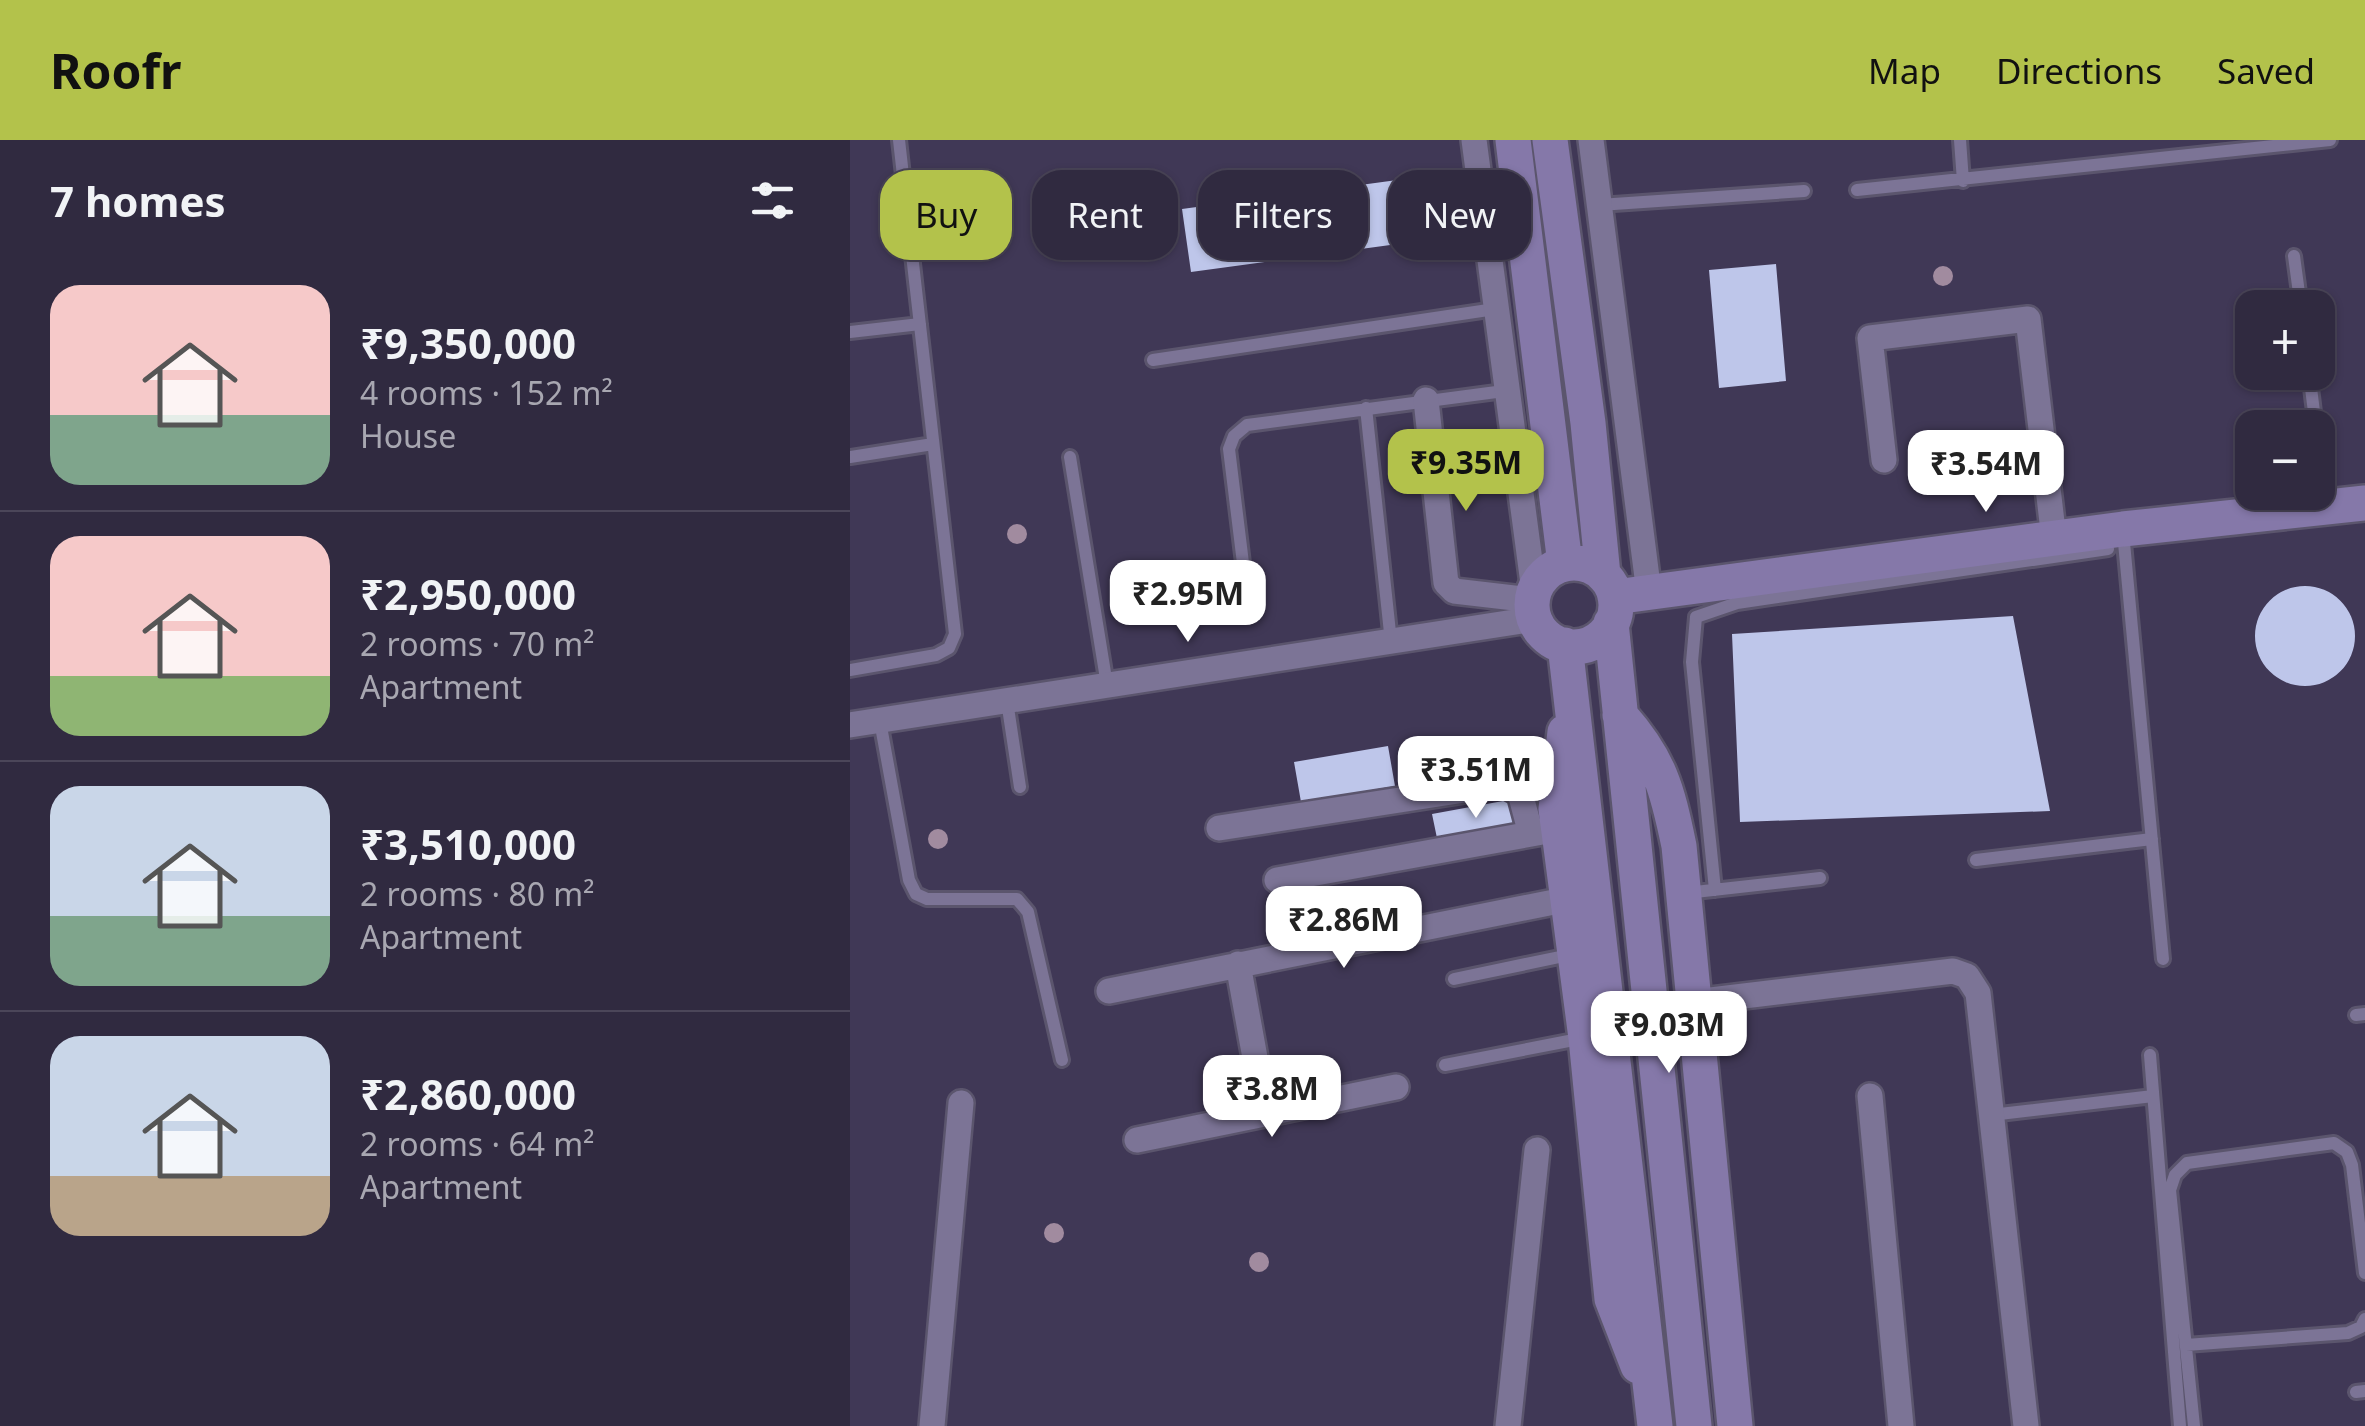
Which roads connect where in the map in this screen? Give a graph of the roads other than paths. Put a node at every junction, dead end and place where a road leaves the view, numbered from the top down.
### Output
1 (899, 140) edge
2 (1474, 140) edge
3 (1514, 140) edge
4 (1550, 140) edge
5 (1591, 140) edge
6 (1960, 140) edge
7 (2330, 140) edge
8 (2313, 141) edge
9 (1963, 181) junction
10 (1857, 190) dead end
11 (1804, 191) dead end
12 (1599, 205) junction
13 (2294, 256) dead end
14 (2298, 290) edge
15 (1495, 309) junction
16 (920, 324) junction
17 (850, 332) edge
18 (1153, 360) dead end
19 (1504, 391) junction
20 (1426, 400) junction
21 (1366, 408) junction
22 (933, 444) junction
23 (850, 456) edge
24 (1070, 457) dead end
25 (1884, 460) dead end
26 (2365, 503) edge
27 (2335, 506) edge
28 (2306, 510) edge
29 (2124, 538) junction
30 (2054, 539) junction
31 (1564, 564) junction
32 (1620, 597) junction
33 (1534, 604) junction
34 (1249, 612) dead end
35 (1391, 642) junction
36 (1565, 646) junction
37 (850, 670) edge
38 (1106, 686) junction
39 (1573, 689) junction
40 (1006, 701) junction
41 (1620, 714) junction
42 (880, 720) junction
43 (850, 725) edge
44 (1020, 786) dead end
45 (1219, 828) dead end
46 (1545, 832) junction
47 (2152, 839) junction
48 (1976, 860) dead end
49 (1820, 878) dead end
50 (1277, 880) dead end
51 (1700, 892) junction
52 (1569, 899) junction
53 (1575, 954) junction
54 (2164, 959) dead end
55 (1238, 964) junction
56 (1454, 980) dead end
57 (1109, 991) dead end
58 (1694, 1002) junction
59 (1586, 1038) junction
60 (2150, 1055) dead end
61 (1062, 1060) dead end
62 (1444, 1065) dead end
63 (1396, 1087) dead end
64 (1870, 1096) dead end
65 (2153, 1096) junction
66 (961, 1103) dead end
67 (1266, 1114) junction
68 (1992, 1115) junction
69 (1137, 1140) dead end
70 (1537, 1150) dead end
71 (2365, 1274) edge
72 (2365, 1319) edge
73 (2186, 1346) junction
74 (1653, 1410) edge
75 (932, 1426) edge
76 (1508, 1426) edge
77 (1694, 1426) edge
78 (1736, 1426) edge
79 (1900, 1426) edge
80 (2026, 1426) edge
81 (2180, 1426) edge
82 (2194, 1426) edge

1 - 16 lane
2 - 15 street
3 - 31 street
4 - 32 street
5 - 12 street
6 - 9 lane
7 - 8 lane
8 - 9 lane
9 - 10 lane
11 - 12 lane
12 - 32 street
13 - 14 lane
15 - 18 lane
15 - 19 street
16 - 17 lane
16 - 22 lane
19 - 20 lane
19 - 33 street
20 - 21 lane
20 - 33 street
21 - 34 lane
21 - 35 lane
22 - 23 lane
22 - 37 lane
24 - 38 lane
25 - 30 street
26 - 27 street
28 - 29 street
29 - 30 street
29 - 47 lane
29 - 51 lane
30 - 32 street
31 - 32 street
31 - 33 street
32 - 36 street
32 - 41 street
33 - 35 street
33 - 36 street
35 - 38 street
36 - 39 street
38 - 40 street
39 - 46 street
39 - 74 street
40 - 42 street
40 - 44 lane
41 - 51 street
41 - 77 street
42 - 43 street
42 - 61 lane
45 - 46 street
46 - 50 street
46 - 52 street
47 - 48 lane
47 - 54 lane
49 - 51 lane
51 - 58 street
52 - 53 street
52 - 55 street
53 - 56 lane
53 - 59 street
55 - 57 street
55 - 67 street
58 - 68 street
58 - 78 street
59 - 62 lane
59 - 74 street
60 - 65 lane
63 - 67 street
64 - 79 street
65 - 68 lane
65 - 81 lane
66 - 75 street
67 - 69 street
68 - 80 street
70 - 76 street
71 - 73 lane
72 - 73 lane
73 - 82 lane

